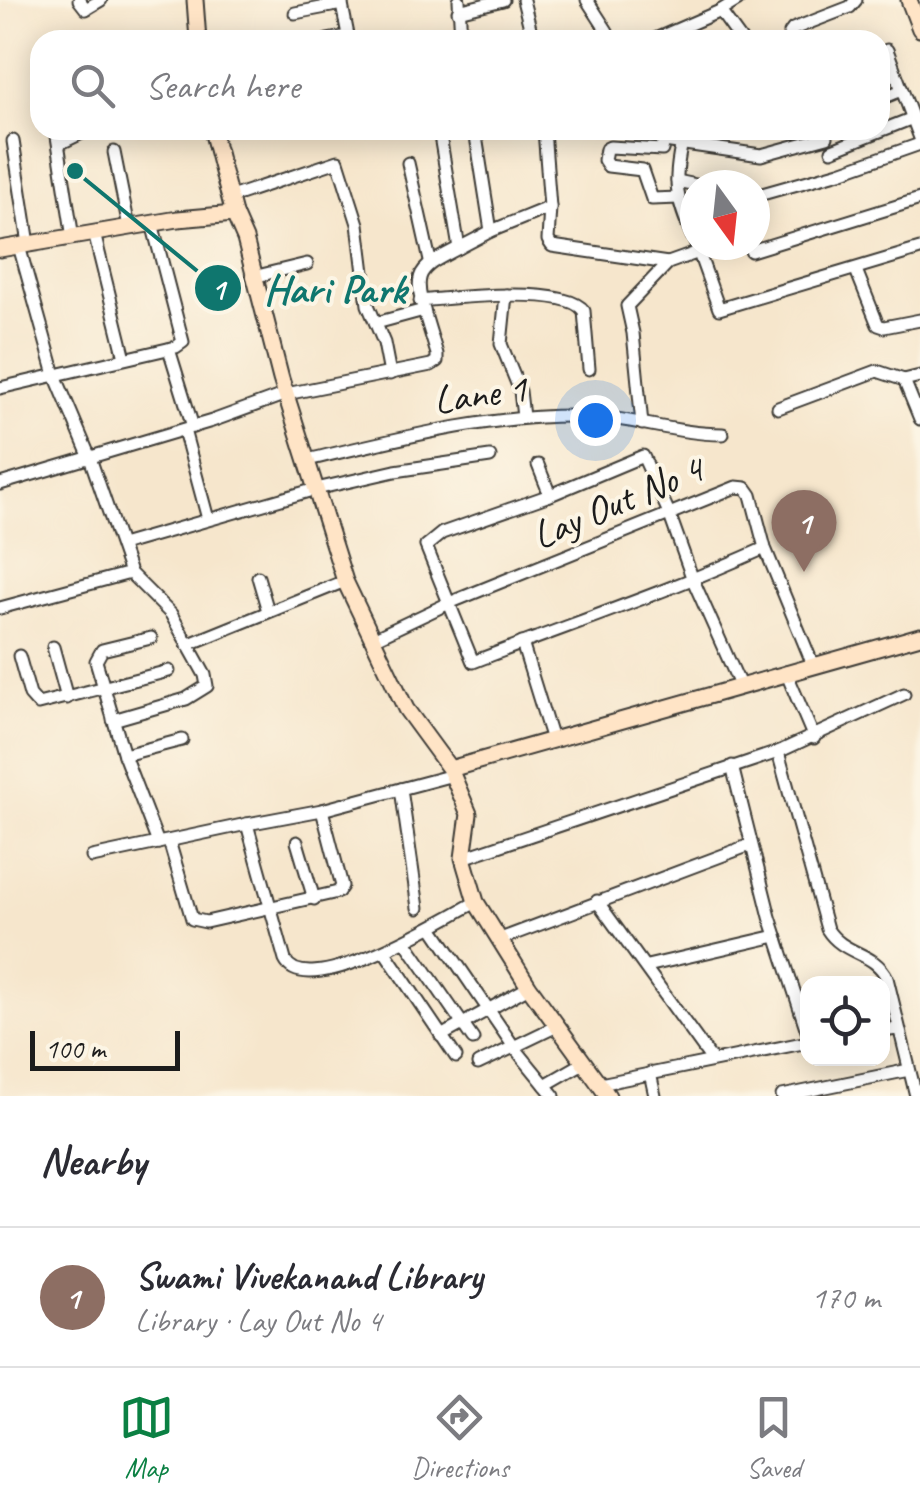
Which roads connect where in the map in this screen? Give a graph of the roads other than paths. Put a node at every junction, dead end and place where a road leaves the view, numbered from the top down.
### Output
1 (79, 0) edge
2 (101, 0) edge
3 (195, 0) edge
4 (503, 0) edge
5 (523, 0) edge
6 (588, 0) edge
7 (738, 0) edge
8 (856, 0) edge
9 (913, 1) edge
10 (342, 2) edge
11 (459, 6) edge
12 (720, 12) junction
13 (295, 13) dead end
14 (920, 28) edge
15 (197, 30) edge
16 (347, 30) edge
17 (530, 30) edge
18 (607, 30) edge
19 (687, 30) edge
20 (734, 30) edge
21 (793, 30) edge
22 (890, 72) edge
23 (902, 90) junction
24 (890, 95) edge
25 (913, 118) junction
26 (890, 127) edge
27 (58, 140) edge
28 (67, 140) edge
29 (215, 140) edge
30 (441, 140) edge
31 (477, 140) edge
32 (545, 140) edge
33 (672, 140) edge
34 (674, 140) edge
35 (684, 140) edge
36 (808, 140) edge
37 (828, 140) edge
38 (857, 140) edge
39 (12, 141) dead end
40 (920, 141) edge
41 (59, 144) junction
42 (832, 150) junction
43 (114, 152) dead end
44 (408, 163) dead end
45 (840, 172) junction
46 (676, 181) junction
47 (680, 182) edge
48 (770, 192) edge
49 (232, 197) junction
50 (671, 199) junction
51 (920, 199) edge
52 (550, 207) junction
53 (680, 210) edge
54 (234, 214) junction
55 (152, 223) junction
56 (129, 227) junction
57 (492, 231) junction
58 (94, 233) junction
59 (73, 238) junction
60 (24, 245) junction
61 (770, 246) edge
62 (459, 248) junction
63 (0, 249) edge
64 (920, 249) edge
65 (680, 257) edge
66 (697, 260) edge
67 (430, 262) junction
68 (668, 263) junction
69 (307, 264) dead end
70 (856, 270) junction
71 (253, 277) junction
72 (506, 295) junction
73 (422, 306) junction
74 (920, 320) edge
75 (376, 323) junction
76 (169, 349) junction
77 (125, 358) junction
78 (589, 370) dead end
79 (390, 374) junction
80 (56, 375) junction
81 (920, 376) edge
82 (904, 380) junction
83 (0, 388) edge
84 (286, 394) junction
85 (778, 408) dead end
86 (524, 417) junction
87 (920, 419) edge
88 (642, 424) junction
89 (188, 428) junction
90 (723, 434) dead end
91 (490, 457) dead end
92 (90, 458) junction
93 (307, 460) junction
94 (538, 465) dead end
95 (0, 484) edge
96 (316, 488) junction
97 (550, 496) junction
98 (669, 513) junction
99 (208, 519) junction
100 (121, 545) junction
101 (765, 548) junction
102 (130, 573) junction
103 (258, 578) dead end
104 (692, 580) junction
105 (346, 582) junction
106 (448, 604) junction
107 (0, 608) edge
108 (268, 611) junction
109 (920, 636) edge
110 (151, 638) dead end
111 (374, 638) junction
112 (522, 643) junction
113 (187, 644) junction
114 (53, 647) dead end
115 (19, 656) dead end
116 (814, 665) junction
117 (169, 671) dead end
118 (786, 672) junction
119 (740, 685) junction
120 (104, 687) junction
121 (904, 694) dead end
122 (67, 698) junction
123 (114, 720) junction
124 (814, 738) junction
125 (182, 740) dead end
126 (552, 740) junction
127 (778, 752) junction
128 (124, 754) junction
129 (732, 766) junction
130 (451, 772) junction
131 (401, 789) junction
132 (322, 810) junction
133 (247, 824) junction
134 (164, 842) junction
135 (297, 842) dead end
136 (750, 845) junction
137 (92, 856) dead end
138 (463, 858) junction
139 (314, 899) junction
140 (597, 901) junction
141 (476, 902) junction
142 (272, 906) junction
143 (418, 908) dead end
144 (432, 927) junction
145 (776, 936) junction
146 (498, 940) junction
147 (406, 941) junction
148 (385, 952) junction
149 (647, 966) junction
150 (528, 986) junction
151 (488, 1008) junction
152 (800, 1010) edge
153 (462, 1024) junction
154 (557, 1026) junction
155 (898, 1029) junction
156 (890, 1030) edge
157 (441, 1036) junction
158 (473, 1039) dead end
159 (800, 1044) edge
160 (514, 1047) junction
161 (456, 1057) dead end
162 (712, 1060) junction
163 (585, 1062) junction
164 (478, 1064) dead end
165 (909, 1070) junction
166 (650, 1074) junction
167 (545, 1084) junction
168 (604, 1090) edge
169 (554, 1096) edge
170 (655, 1096) edge
171 (782, 1096) edge
172 (916, 1096) edge

1 - 2 street
3 - 15 main road
4 - 11 street
5 - 17 street
6 - 18 street
7 - 12 street
8 - 21 street
9 - 14 main road
10 - 13 street
10 - 16 street
12 - 19 street
12 - 20 street
22 - 23 street
23 - 24 street
23 - 25 street
25 - 26 street
25 - 40 street
27 - 41 street
28 - 41 street
29 - 49 main road
30 - 62 street
31 - 57 street
32 - 52 street
33 - 50 street
34 - 46 street
35 - 36 street
37 - 42 street
38 - 42 street
39 - 60 street
40 - 45 street
41 - 59 street
42 - 45 street
43 - 56 street
44 - 67 street
45 - 48 street
46 - 47 street
46 - 50 street
49 - 54 main road
49 - 75 street
50 - 53 street
51 - 61 street
52 - 57 street
52 - 68 street
54 - 55 main road
54 - 71 main road
55 - 56 main road
55 - 76 street
56 - 58 main road
57 - 62 street
58 - 59 main road
58 - 77 street
59 - 60 main road
60 - 63 main road
60 - 80 street
62 - 67 street
64 - 70 street
65 - 68 street
66 - 70 street
67 - 73 street
68 - 88 street
69 - 71 street
70 - 74 street
71 - 84 main road
72 - 73 street
72 - 78 street
72 - 86 street
73 - 75 street
73 - 79 street
75 - 79 street
76 - 77 street
76 - 89 street
77 - 80 street
79 - 84 street
80 - 83 street
80 - 92 street
81 - 82 street
82 - 85 street
82 - 87 street
84 - 89 street
84 - 93 main road
86 - 88 street, Lane 1
86 - 93 street, Lane 1
88 - 90 street, Lane 1
89 - 92 street
89 - 99 street
91 - 96 street
92 - 95 street
92 - 100 street
93 - 96 main road
94 - 97 street
96 - 99 street
96 - 105 main road
97 - 98 street
97 - 106 street
98 - 101 street, Lay Out No 4
98 - 104 street
98 - 106 street, Lay Out No 4
99 - 100 street
100 - 102 street
101 - 104 street
101 - 116 street, Lay Out No 4
102 - 107 street
102 - 113 street
103 - 108 street
104 - 112 street
104 - 119 street
105 - 108 street
105 - 111 main road
106 - 111 street, Lay Out No 4
106 - 112 street
108 - 113 street
109 - 116 main road
110 - 120 street
111 - 130 main road
112 - 126 street
113 - 123 street
114 - 122 street
115 - 122 street
116 - 118 main road
117 - 120 street
118 - 119 main road
118 - 124 street
119 - 126 main road
120 - 122 street
120 - 123 street
121 - 124 street
123 - 128 street
124 - 127 street
125 - 128 street
126 - 130 main road
127 - 129 street
127 - 155 street
128 - 134 street
129 - 136 street
129 - 138 street
130 - 131 street
130 - 138 main road
131 - 132 street
131 - 143 street
132 - 133 street
132 - 139 street
133 - 134 street
133 - 142 street
134 - 137 street
134 - 142 street
135 - 139 street
136 - 140 street
136 - 145 street
138 - 141 main road
139 - 142 street
140 - 146 street
140 - 149 street
141 - 144 street
141 - 146 main road
142 - 148 street
144 - 147 street
144 - 151 street
145 - 149 street
145 - 152 street
146 - 150 main road
147 - 148 street
147 - 153 street
148 - 157 street
149 - 162 street
150 - 151 street
150 - 154 main road
151 - 153 street
151 - 160 street
153 - 157 street
153 - 158 street
154 - 160 street
154 - 163 main road
155 - 156 street
155 - 165 street
157 - 161 street
159 - 162 street
160 - 164 street
160 - 167 street
162 - 166 street
163 - 167 street
163 - 168 main road
165 - 171 street
165 - 172 street
166 - 168 street
166 - 170 street
167 - 169 street

